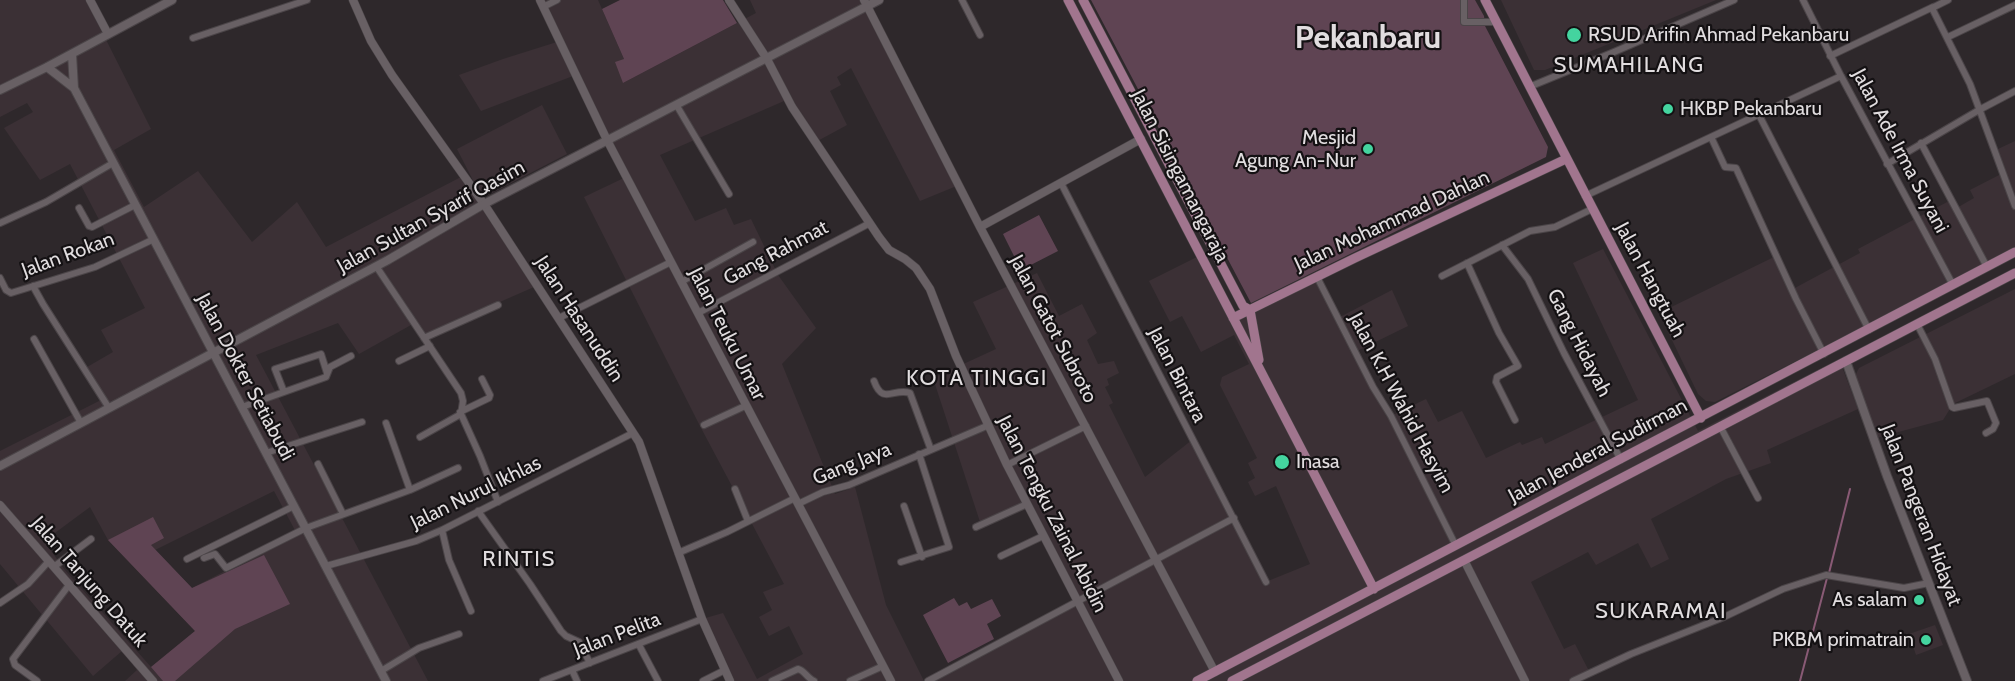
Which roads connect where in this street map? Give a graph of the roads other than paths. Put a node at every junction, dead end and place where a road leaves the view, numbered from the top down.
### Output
1 (90, 0) edge
2 (307, 0) edge
3 (353, 0) edge
4 (557, 0) edge
5 (729, 0) edge
6 (879, 0) edge
7 (962, 0) edge
8 (1068, 0) edge
9 (1083, 0) edge
10 (1464, 0) edge
11 (1485, 0) edge
12 (1734, 0) edge
13 (1803, 0) edge
14 (1948, 0) edge
15 (167, 1) edge
16 (865, 3) edge
17 (542, 4) edge
18 (2015, 5) edge
19 (1933, 7) junction
20 (1496, 22) junction
21 (108, 34) junction
22 (980, 35) dead end
23 (1948, 37) junction
24 (193, 38) dead end
25 (72, 54) junction
26 (1830, 56) junction
27 (767, 59) junction
28 (47, 68) junction
29 (1841, 76) junction
30 (1529, 87) junction
31 (74, 88) junction
32 (0, 90) edge
33 (2015, 92) edge
34 (677, 106) junction
35 (1979, 110) junction
36 (1142, 114) junction
37 (1759, 115) junction
38 (1711, 137) junction
39 (1141, 139) junction
40 (607, 140) junction
41 (1921, 143) junction
42 (1566, 159) junction
43 (113, 163) junction
44 (1887, 164) junction
45 (1061, 183) junction
46 (729, 194) dead end
47 (1585, 196) junction
48 (484, 204) junction
49 (135, 205) junction
50 (2015, 206) edge
51 (79, 208) dead end
52 (1592, 209) junction
53 (0, 223) edge
54 (870, 223) junction
55 (981, 227) junction
56 (154, 239) junction
57 (753, 242) dead end
58 (1502, 245) junction
59 (2015, 252) edge
60 (671, 262) junction
61 (1467, 263) junction
62 (376, 266) junction
63 (1987, 267) junction
64 (2015, 273) edge
65 (1319, 275) junction
66 (1442, 276) dead end
67 (0, 278) edge
68 (681, 282) junction
69 (1953, 285) junction
70 (33, 286) junction
71 (1936, 294) junction
72 (498, 305) dead end
73 (1250, 310) junction
74 (1944, 310) junction
75 (698, 313) junction
76 (559, 318) junction
77 (1233, 318) junction
78 (1917, 324) junction
79 (1869, 330) junction
80 (424, 338) junction
81 (34, 339) dead end
82 (430, 346) junction
83 (214, 352) junction
84 (1824, 354) junction
85 (351, 356) dead end
86 (399, 361) dead end
87 (1846, 361) junction
88 (1260, 369) junction
89 (328, 376) junction
90 (482, 379) dead end
91 (874, 381) dead end
92 (284, 392) junction
93 (746, 406) junction
94 (242, 407) junction
95 (109, 408) junction
96 (461, 413) junction
97 (1701, 418) junction
98 (1515, 420) dead end
99 (362, 422) dead end
100 (81, 423) junction
101 (387, 423) dead end
102 (704, 425) dead end
103 (988, 425) junction
104 (1086, 426) junction
105 (1720, 426) junction
106 (633, 433) junction
107 (1986, 433) dead end
108 (420, 437) dead end
109 (931, 450) junction
110 (267, 453) junction
111 (919, 454) junction
112 (1621, 460) junction
113 (318, 464) dead end
114 (1006, 465) junction
115 (0, 466) edge
116 (458, 468) dead end
117 (735, 489) dead end
118 (410, 490) junction
119 (1758, 498) dead end
120 (797, 501) junction
121 (498, 502) junction
122 (1027, 504) junction
123 (0, 505) edge
124 (294, 506) junction
125 (904, 506) dead end
126 (478, 512) junction
127 (343, 514) junction
128 (1234, 518) junction
129 (748, 521) junction
130 (976, 527) dead end
131 (306, 528) junction
132 (442, 530) junction
133 (1043, 536) junction
134 (91, 539) dead end
135 (1456, 546) junction
136 (678, 553) junction
137 (922, 556) junction
138 (1001, 556) dead end
139 (204, 558) dead end
140 (187, 559) dead end
141 (1156, 560) junction
142 (1464, 560) junction
143 (901, 562) dead end
144 (52, 564) junction
145 (326, 566) junction
146 (1266, 582) dead end
147 (1929, 583) junction
148 (69, 585) junction
149 (1374, 589) junction
150 (1077, 602) junction
151 (0, 603) edge
152 (471, 611) dead end
153 (702, 619) junction
154 (459, 634) dead end
155 (639, 645) junction
156 (590, 663) junction
157 (883, 666) junction
158 (572, 670) junction
159 (725, 670) junction
160 (381, 671) junction
161 (1215, 672) junction
162 (37, 681) edge
163 (153, 681) edge
164 (386, 681) edge
165 (543, 681) edge
166 (577, 681) edge
167 (658, 681) edge
168 (703, 681) edge
169 (730, 681) edge
170 (772, 681) edge
171 (814, 681) edge
172 (850, 681) edge
173 (891, 681) edge
174 (928, 681) edge
175 (1119, 681) edge
176 (1197, 681) edge
177 (1232, 681) edge
178 (1525, 681) edge
179 (1573, 681) edge
180 (1967, 681) edge

1 - 21 street
2 - 24 street
3 - 48 street, Jalan Hasanuddin
4 - 17 street
5 - 27 street, Jalan Tengku Zainal Abidin
6 - 16 main road, Jalan Sultan Syarif Qasim
7 - 22 street
8 - 39 main road, Jalan Sisingamangaraja
9 - 36 main road, Jalan Sisingamangaraja
10 - 20 street
11 - 20 main road, Jalan Hangtuah
12 - 30 street
13 - 26 street, Jalan Ade Irma Suyani
14 - 19 street
15 - 21 main road
16 - 27 main road, Jalan Sultan Syarif Qasim
16 - 55 street, Jalan Gatot Subroto
17 - 40 street, Jalan Teuku Umar
18 - 23 street
19 - 23 street
19 - 26 street
20 - 30 main road, Jalan Hangtuah
21 - 25 main road
23 - 35 street
25 - 28 main road
25 - 31 main road, Jalan Dokter Setiabudi
26 - 29 street, Jalan Ade Irma Suyani
27 - 34 main road, Jalan Sultan Syarif Qasim
27 - 54 street, Jalan Tengku Zainal Abidin
28 - 31 main road, Jalan Dokter Setiabudi
28 - 32 main road
29 - 37 street
29 - 44 street, Jalan Ade Irma Suyani
30 - 42 main road, Jalan Hangtuah
31 - 43 main road, Jalan Dokter Setiabudi
33 - 35 street
34 - 40 main road, Jalan Sultan Syarif Qasim
34 - 46 street
35 - 41 street
35 - 50 street
36 - 39 main road
36 - 73 main road, Jalan Sisingamangaraja
37 - 38 street
37 - 79 street
38 - 47 street
38 - 84 street
39 - 45 street
39 - 77 main road, Jalan Sisingamangaraja
40 - 48 main road, Jalan Sultan Syarif Qasim
40 - 60 street, Jalan Teuku Umar
41 - 44 street
41 - 63 street
42 - 47 main road, Jalan Hangtuah
42 - 65 main road, Jalan Mohammad Dahlan
43 - 49 main road, Jalan Dokter Setiabudi
43 - 53 street
44 - 69 street, Jalan Ade Irma Suyani
45 - 55 street
45 - 128 street, Jalan Bintara
47 - 52 main road, Jalan Hangtuah
48 - 62 main road, Jalan Sultan Syarif Qasim
48 - 76 street, Jalan Hasanuddin
49 - 51 street
49 - 56 main road, Jalan Dokter Setiabudi
52 - 58 street
52 - 97 main road, Jalan Hangtuah
54 - 75 street, Gang Rahmat
54 - 103 street, Jalan Tengku Zainal Abidin
55 - 104 street, Jalan Gatot Subroto
56 - 70 street, Jalan Rokan
56 - 83 main road, Jalan Dokter Setiabudi
57 - 68 street
58 - 61 street
58 - 112 street, Gang Hidayah
59 - 63 main road, Jalan Jenderal Sudirman
60 - 68 street, Jalan Teuku Umar
60 - 76 street
61 - 66 street
61 - 98 street
62 - 80 street
62 - 83 main road, Jalan Sultan Syarif Qasim
63 - 69 main road, Jalan Jenderal Sudirman
64 - 74 main road, Jalan Jenderal Sudirman
65 - 73 main road, Jalan Mohammad Dahlan
65 - 135 street, Jalan K.H Wahid Hasyim
67 - 70 street, Jalan Rokan
68 - 75 street, Jalan Teuku Umar
69 - 71 main road, Jalan Jenderal Sudirman
70 - 95 street
71 - 74 main road
71 - 79 main road, Jalan Jenderal Sudirman
72 - 80 street
73 - 77 main road, Jalan Mohammad Dahlan
73 - 88 main road, Jalan Sisingamangaraja
74 - 78 main road, Jalan Jenderal Sudirman
75 - 93 street, Jalan Teuku Umar
76 - 106 street, Jalan Hasanuddin
77 - 88 main road, Jalan Sisingamangaraja
78 - 87 main road, Jalan Jenderal Sudirman
78 - 107 street
79 - 84 main road, Jalan Jenderal Sudirman
80 - 82 street
81 - 100 street
82 - 86 street
82 - 96 street
83 - 94 main road, Jalan Dokter Setiabudi
83 - 95 main road, Jalan Sultan Syarif Qasim
84 - 97 main road, Jalan Jenderal Sudirman
85 - 89 street
87 - 105 main road, Jalan Jenderal Sudirman
87 - 147 main road, Jalan Pangeran Hidayat
88 - 149 main road, Jalan Sisingamangaraja
89 - 92 street
89 - 92 street
90 - 96 street
91 - 109 street
92 - 94 street
93 - 102 street
93 - 120 street, Jalan Teuku Umar
94 - 110 main road, Jalan Dokter Setiabudi
95 - 100 main road, Jalan Sultan Syarif Qasim
96 - 108 street
96 - 121 street
97 - 112 main road, Jalan Jenderal Sudirman
99 - 110 street
100 - 115 main road, Jalan Sultan Syarif Qasim
101 - 118 street
103 - 109 street, Gang Jaya
103 - 114 street, Jalan Tengku Zainal Abidin
104 - 114 street
104 - 141 street, Jalan Gatot Subroto
105 - 119 street
105 - 142 main road, Jalan Jenderal Sudirman
106 - 121 street, Jalan Nurul Ikhlas
106 - 136 street, Jalan Hasanuddin
109 - 111 street, Gang Jaya
110 - 124 main road, Jalan Dokter Setiabudi
111 - 120 street, Gang Jaya
111 - 137 street, Gang Jaya
112 - 135 main road, Jalan Jenderal Sudirman
113 - 127 street
114 - 122 street, Jalan Tengku Zainal Abidin
116 - 118 street
117 - 129 street
118 - 127 street
120 - 129 street, Gang Jaya
120 - 157 street, Jalan Teuku Umar
121 - 126 street, Jalan Nurul Ikhlas
122 - 130 street
122 - 133 street, Jalan Tengku Zainal Abidin
123 - 144 street, Jalan Tanjung Datuk
124 - 131 main road, Jalan Dokter Setiabudi
124 - 140 street
125 - 137 street
126 - 132 street, Jalan Nurul Ikhlas
126 - 156 street
127 - 131 street
128 - 141 street
128 - 146 street, Jalan Bintara
129 - 136 street, Gang Jaya
131 - 139 street
131 - 145 main road, Jalan Dokter Setiabudi
132 - 145 street, Jalan Nurul Ikhlas
132 - 152 street
133 - 138 street
133 - 150 street, Jalan Tengku Zainal Abidin
134 - 144 street
135 - 149 main road, Jalan Jenderal Sudirman
136 - 153 street, Jalan Hasanuddin
137 - 143 street, Gang Jaya
141 - 150 street
141 - 161 street, Jalan Gatot Subroto
142 - 177 main road, Jalan Jenderal Sudirman
142 - 178 street
144 - 148 street, Jalan Tanjung Datuk
144 - 151 street
145 - 160 main road, Jalan Dokter Setiabudi
147 - 179 street
147 - 180 main road, Jalan Pangeran Hidayat
148 - 162 street
148 - 163 street, Jalan Tanjung Datuk
149 - 161 main road, Jalan Jenderal Sudirman
150 - 174 street
150 - 175 street, Jalan Tengku Zainal Abidin
153 - 155 street, Jalan Pelita
153 - 159 street, Jalan Hasanuddin
154 - 160 street
155 - 156 street, Jalan Pelita
155 - 167 street
156 - 158 street, Jalan Pelita
157 - 172 street
157 - 173 street, Jalan Teuku Umar
158 - 165 street, Jalan Pelita
158 - 166 street
159 - 168 street
159 - 169 street, Jalan Hasanuddin
160 - 164 main road, Jalan Dokter Setiabudi
161 - 176 main road, Jalan Jenderal Sudirman
170 - 171 street

